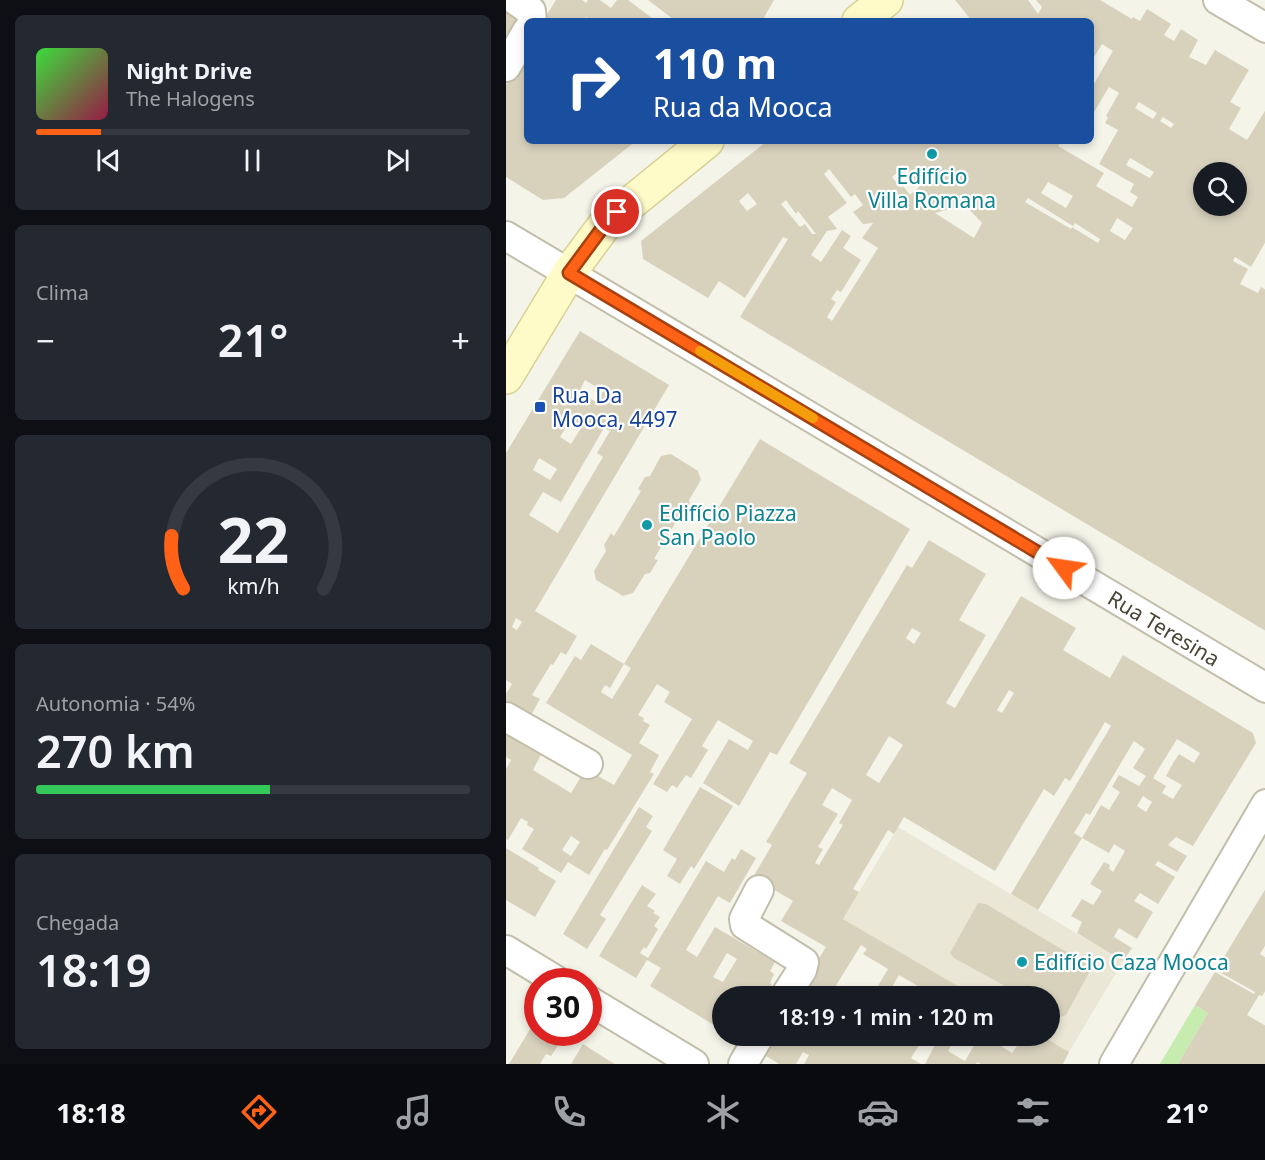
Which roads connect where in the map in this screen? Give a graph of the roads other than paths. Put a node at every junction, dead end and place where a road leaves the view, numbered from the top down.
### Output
1 (515, 0) edge
2 (886, 0) edge
3 (1218, 0) edge
4 (532, 18) edge
5 (863, 18) edge
6 (1265, 28) edge
7 (524, 36) edge
8 (506, 67) edge
9 (703, 144) edge
10 (506, 236) edge
11 (569, 273) junction
12 (506, 377) edge
13 (1265, 688) edge
14 (506, 717) edge
15 (588, 764) dead end
16 (1265, 804) edge
17 (759, 890) dead end
18 (506, 950) edge
19 (536, 968) edge
20 (792, 986) edge
21 (602, 1008) edge
22 (754, 1046) edge
23 (694, 1064) edge
24 (743, 1064) edge
25 (1114, 1064) edge

1 - 4 street
2 - 5 main road
3 - 6 street
7 - 8 street
9 - 11 main road
10 - 11 street, Rua Teresina
11 - 12 main road
11 - 13 street, Rua Teresina
14 - 15 street
16 - 25 street
17 - 20 street
18 - 19 street
21 - 23 street
22 - 24 street

